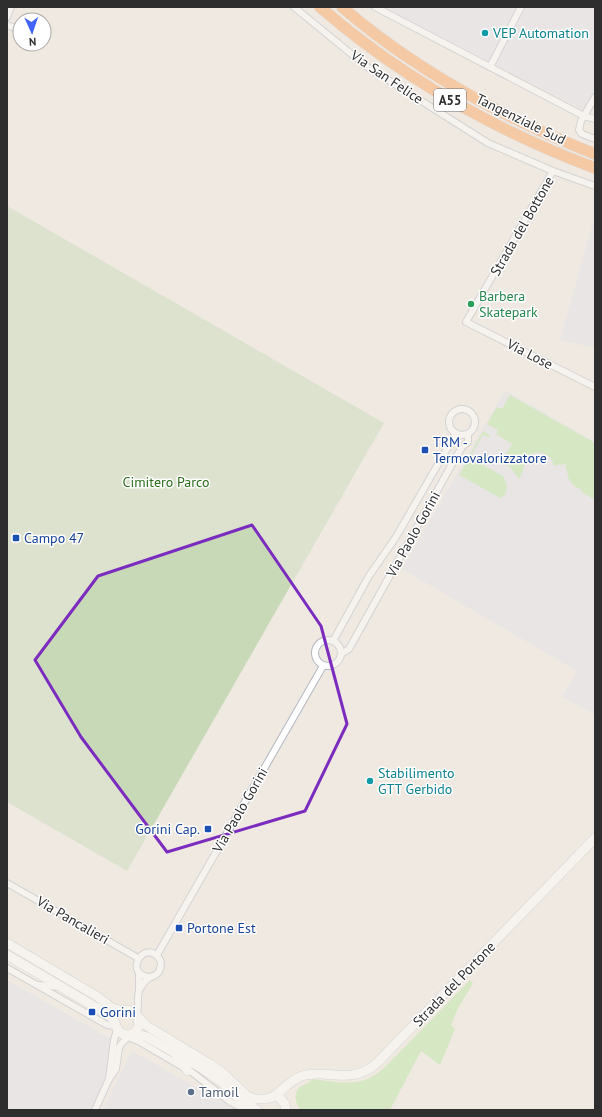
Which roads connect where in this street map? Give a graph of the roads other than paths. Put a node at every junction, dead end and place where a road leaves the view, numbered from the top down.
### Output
1 (11, 7) edge
2 (294, 7) edge
3 (320, 7) edge
4 (342, 7) edge
5 (521, 7) edge
6 (377, 8) edge
7 (7, 17) edge
8 (490, 67) junction
9 (595, 97) edge
10 (584, 116) junction
11 (595, 119) edge
12 (595, 139) edge
13 (595, 154) edge
14 (595, 168) edge
15 (553, 171) junction
16 (595, 186) edge
17 (466, 322) joint
18 (595, 387) edge
19 (456, 433) junction
20 (468, 434) junction
21 (333, 641) junction
22 (341, 654) junction
23 (323, 666) junction
24 (595, 838) edge
25 (7, 883) edge
26 (7, 943) edge
27 (7, 955) edge
28 (157, 956) junction
29 (138, 958) junction
30 (7, 968) edge
31 (139, 973) junction
32 (150, 977) junction
33 (37, 985) junction
34 (61, 987) junction
35 (139, 990) junction
36 (138, 997) junction
37 (126, 1011) junction
38 (138, 1016) junction
39 (116, 1026) junction
40 (131, 1035) junction
41 (174, 1052) junction
42 (164, 1057) junction
43 (181, 1060) junction
44 (191, 1067) junction
45 (110, 1079) junction
46 (290, 1083) junction
47 (271, 1098) junction
48 (285, 1107) edge
49 (95, 1110) edge
50 (246, 1110) edge
51 (257, 1110) edge
52 (262, 1110) edge

1 - 7 street
2 - 15 street, Via San Felice
3 - 14 highway, Tangenziale Sud / A55
4 - 13 highway, Tangenziale Sud / A55
5 - 8 street
6 - 8 street
8 - 10 street
9 - 10 street
10 - 11 street
10 - 12 street
15 - 16 street, Via San Felice
15 - 17 street, Strada del Bottone
17 - 18 street, Via Lose
19 - 20 street
19 - 20 street
19 - 21 street, Via Paolo Gorini
20 - 22 street, Via Paolo Gorini
21 - 22 street
21 - 23 street
22 - 23 street, Via Paolo Gorini
23 - 28 street, Via Paolo Gorini
24 - 46 street, Strada del Portone
25 - 29 street, Via Pancalieri
26 - 37 street
27 - 34 street
28 - 29 street
28 - 32 street
29 - 31 street
30 - 33 street
31 - 32 street
31 - 35 street
32 - 35 street
33 - 34 street
33 - 39 street
34 - 39 street
35 - 36 street
36 - 37 street
36 - 38 street
37 - 38 street
37 - 39 street
38 - 40 street
38 - 47 street
39 - 40 street
39 - 45 street
40 - 41 street
40 - 42 street
40 - 45 street
41 - 43 street
41 - 44 street
42 - 43 street
42 - 44 street
43 - 44 street
44 - 50 street
44 - 51 street
45 - 49 street
46 - 47 street, Strada del Portone
46 - 48 street
47 - 48 street
47 - 52 street

